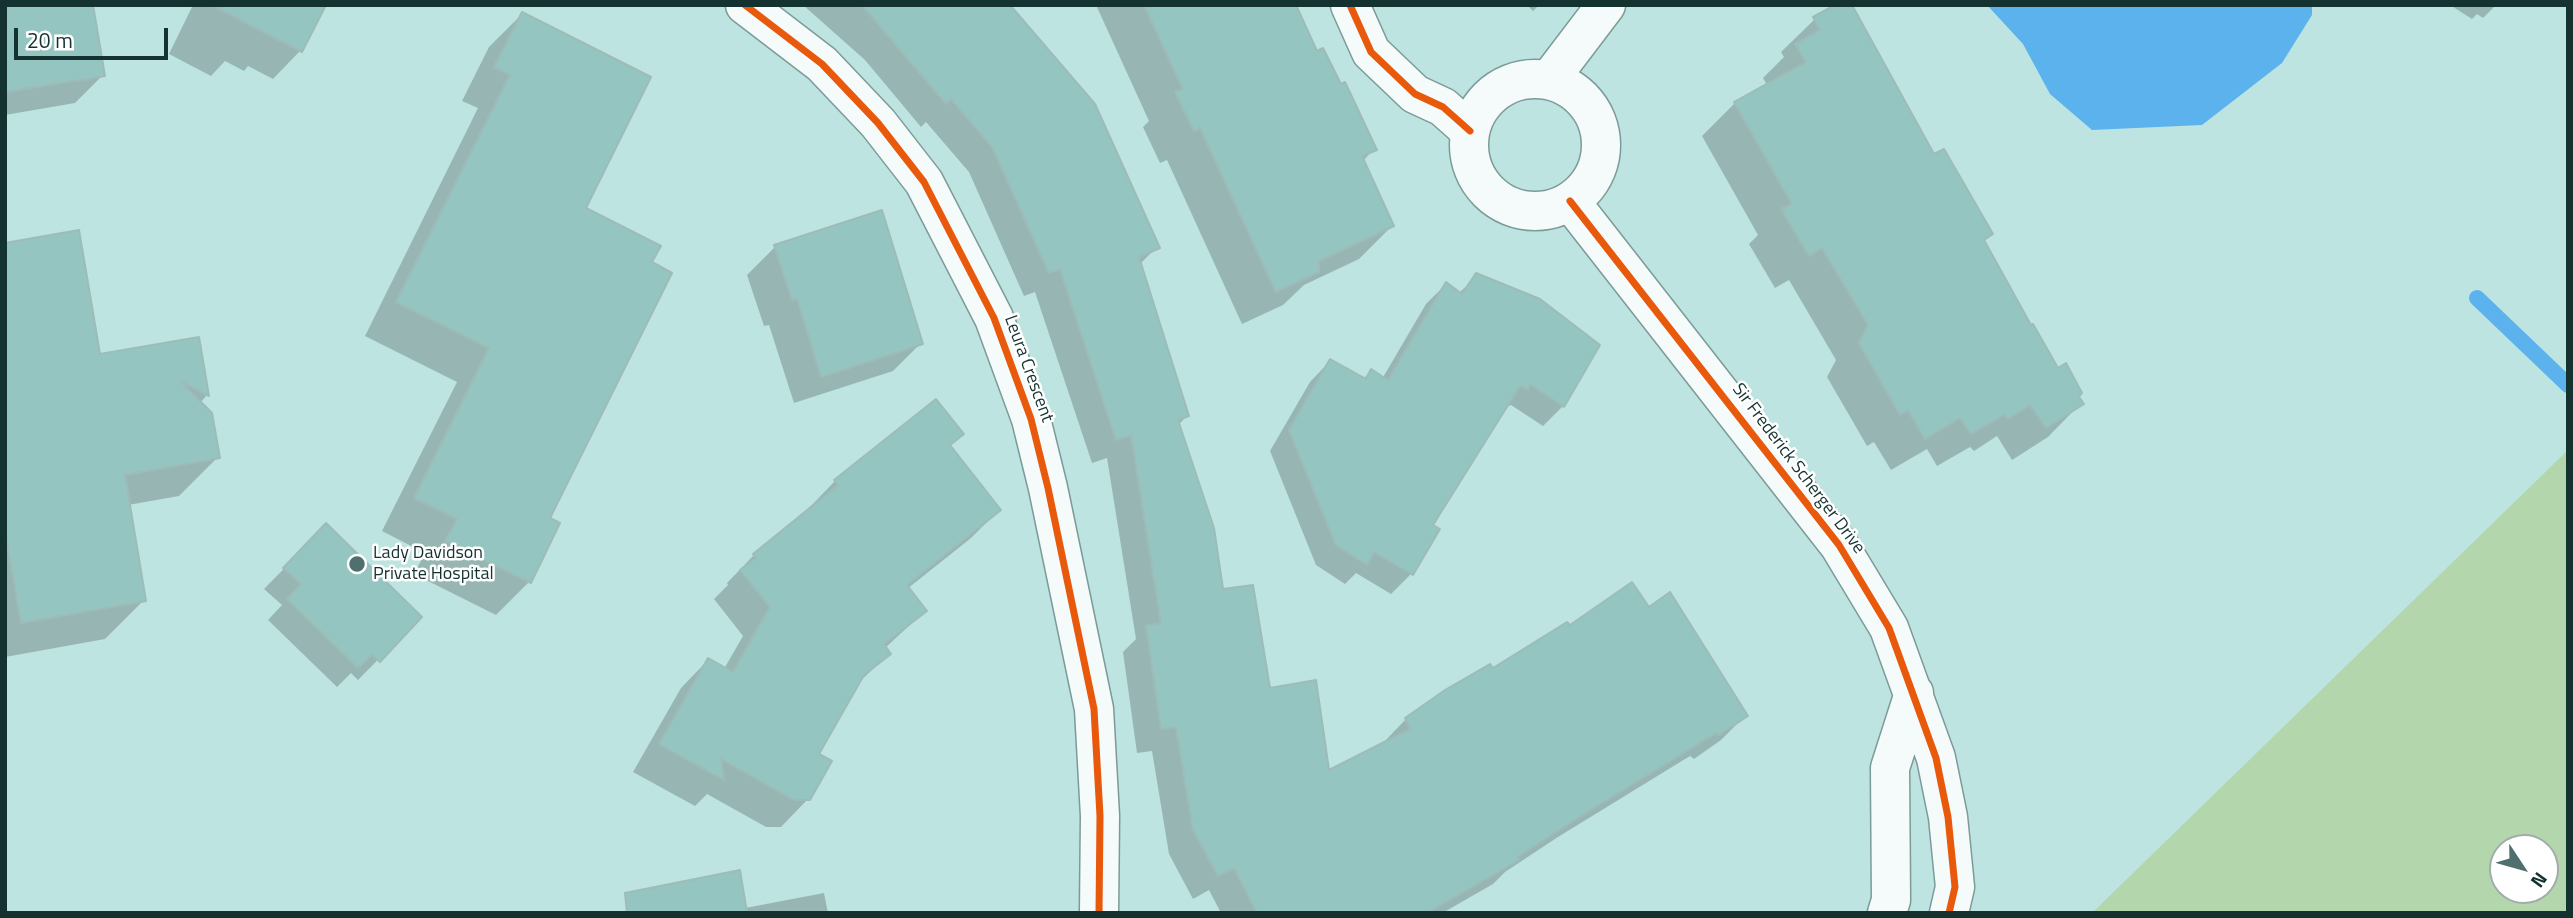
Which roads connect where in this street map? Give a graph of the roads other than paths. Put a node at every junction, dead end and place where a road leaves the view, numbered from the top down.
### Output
1 (745, 5) edge
2 (1350, 5) edge
3 (1606, 5) edge
4 (1549, 80) junction
5 (1470, 131) junction
6 (1570, 201) junction
7 (1914, 693) junction
8 (1098, 913) edge
9 (1887, 913) edge
10 (1949, 913) edge

1 - 8 street, Leura Crescent
2 - 5 street
3 - 4 street
4 - 5 street
4 - 6 street
5 - 6 street
6 - 7 street, Sir Frederick Scherger Drive
7 - 9 street
7 - 10 street, Sir Frederick Scherger Drive

